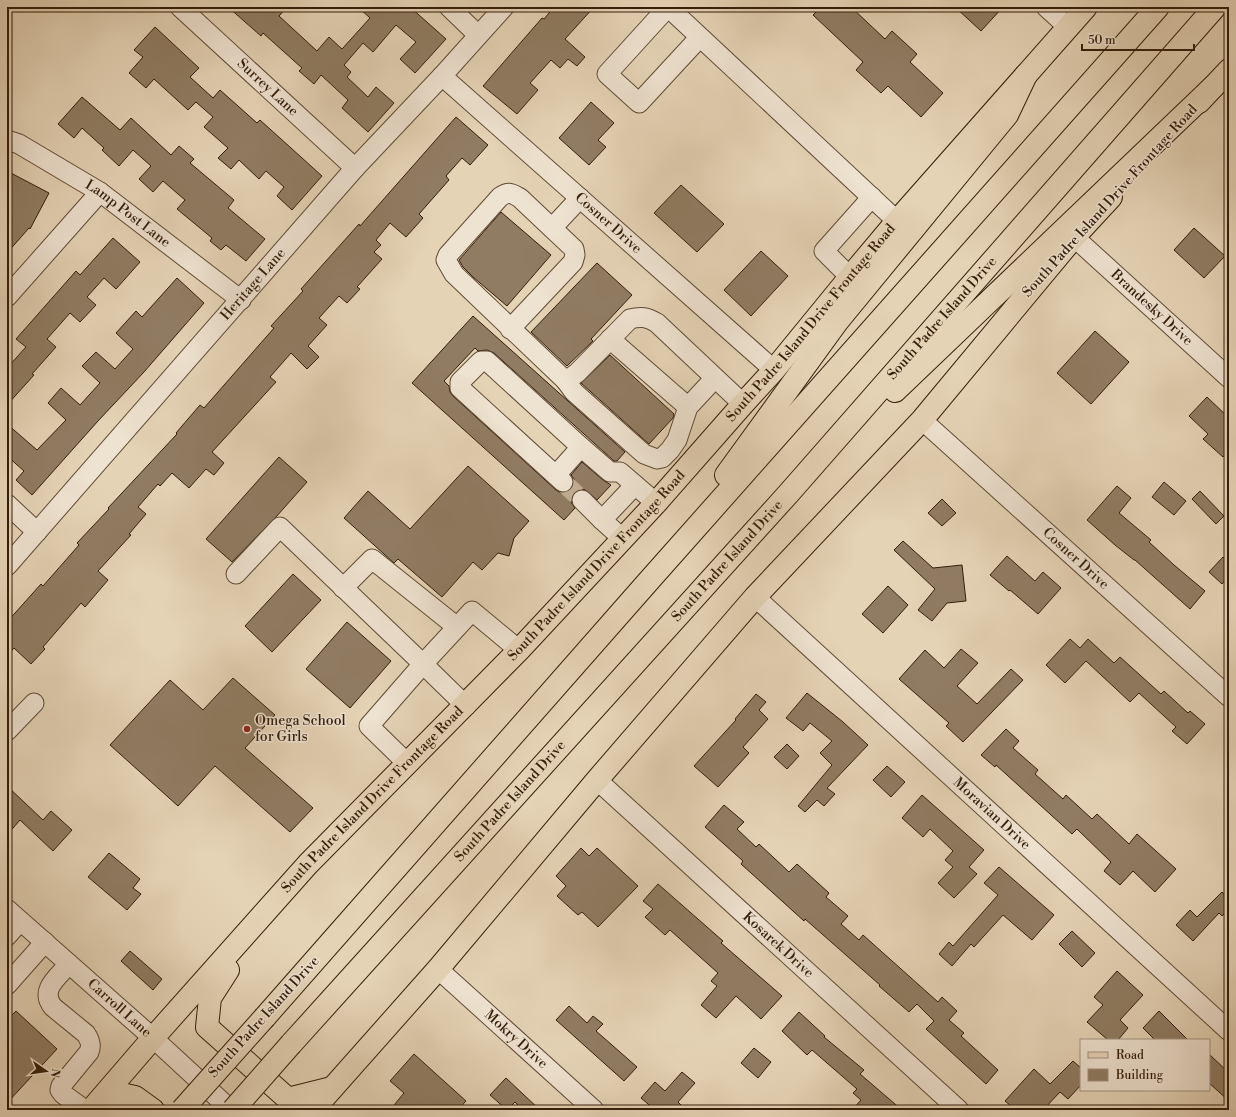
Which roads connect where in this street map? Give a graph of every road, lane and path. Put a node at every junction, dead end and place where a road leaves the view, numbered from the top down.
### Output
1 (180, 7) edge
2 (449, 7) edge
3 (504, 7) edge
4 (1046, 7) edge
5 (1086, 7) edge
6 (1158, 7) edge
7 (1215, 7) edge
8 (1069, 28) junction
9 (478, 35) junction
10 (700, 38) junction
11 (1229, 70) edge
12 (1026, 75) junction
13 (442, 76) junction
14 (1213, 87) junction
15 (7, 140) edge
16 (355, 168) junction
17 (100, 192) junction
18 (580, 198) junction
19 (872, 198) junction
20 (897, 221) junction
21 (552, 228) junction
22 (1074, 237) junction
23 (850, 277) junction
24 (7, 296) edge
25 (241, 300) junction
26 (510, 329) junction
27 (610, 339) junction
28 (774, 370) junction
29 (715, 378) junction
30 (1229, 378) edge
31 (566, 381) junction
32 (743, 404) junction
33 (688, 407) junction
34 (922, 420) junction
35 (581, 447) junction
36 (670, 450) junction
37 (688, 467) junction
38 (635, 485) junction
39 (789, 493) junction
40 (582, 500) tunnel mouth
41 (656, 503) junction
42 (7, 504) edge
43 (602, 520) junction
44 (37, 532) junction
45 (623, 538) junction
46 (7, 566) edge
47 (236, 574) dead end
48 (646, 584) junction
49 (343, 588) junction
50 (755, 597) junction
51 (457, 627) junction
52 (519, 650) junction
53 (423, 664) junction
54 (1229, 697) edge
55 (34, 703) dead end
56 (466, 706) junction
57 (7, 731) edge
58 (408, 764) junction
59 (597, 780) junction
60 (274, 903) junction
61 (14, 915) edge
62 (7, 936) edge
63 (44, 942) junction
64 (70, 964) junction
65 (438, 969) junction
66 (7, 985) edge
67 (1229, 1031) edge
68 (153, 1038) junction
69 (332, 1088) junction
70 (86, 1110) edge
71 (92, 1110) edge
72 (154, 1110) edge
73 (182, 1110) edge
74 (232, 1110) edge
75 (313, 1110) edge
76 (594, 1110) edge
77 (959, 1110) edge

1 - 16 street, Surrey Lane
2 - 9 street
3 - 9 street, Heritage Lane
4 - 8 street
5 - 8 main road, South Padre Island Drive Frontage Road
6 - 48 main road, South Padre Island Drive
7 - 39 main road, South Padre Island Drive
8 - 12 main road, South Padre Island Drive Frontage Road
9 - 13 street, Heritage Lane
10 - 10 street
10 - 19 street
11 - 14 main road, South Padre Island Drive Frontage Road
12 - 20 main road, South Padre Island Drive Frontage Road
12 - 48 main road
13 - 16 street, Heritage Lane
13 - 18 street, Cosner Drive
14 - 22 main road, South Padre Island Drive Frontage Road
14 - 39 main road
15 - 17 street, Lamp Post Lane
16 - 25 street, Heritage Lane
17 - 24 street
17 - 25 street, Lamp Post Lane
18 - 21 street
18 - 28 street, Cosner Drive
19 - 20 street
19 - 23 street
20 - 23 main road, South Padre Island Drive Frontage Road
21 - 26 street
21 - 26 street
22 - 30 street, Brandesky Drive
22 - 34 main road, South Padre Island Drive Frontage Road
23 - 28 main road, South Padre Island Drive Frontage Road
25 - 44 street, Heritage Lane
26 - 31 street
27 - 29 street
27 - 31 street
27 - 33 street
28 - 32 main road, South Padre Island Drive Frontage Road
29 - 32 street
29 - 33 street
31 - 36 street
32 - 37 main road, South Padre Island Drive Frontage Road
33 - 36 street
34 - 50 main road, South Padre Island Drive Frontage Road
34 - 54 street, Cosner Drive
35 - 35 street
35 - 38 street
36 - 37 street
37 - 41 main road, South Padre Island Drive Frontage Road
38 - 41 street
38 - 43 street
39 - 74 main road, South Padre Island Drive, bridge
40 - 43 street
41 - 45 main road, South Padre Island Drive Frontage Road
42 - 44 street
43 - 45 street
44 - 46 street, Heritage Lane
45 - 52 main road, South Padre Island Drive Frontage Road
47 - 49 street
48 - 73 main road, South Padre Island Drive, bridge
49 - 51 street
49 - 53 street
50 - 59 main road, South Padre Island Drive Frontage Road
50 - 67 street, Moravian Drive
51 - 52 street
51 - 53 street
52 - 56 main road, South Padre Island Drive Frontage Road
53 - 56 street
53 - 58 street
55 - 57 street
56 - 58 main road, South Padre Island Drive Frontage Road
58 - 60 main road, South Padre Island Drive Frontage Road
59 - 65 main road, South Padre Island Drive Frontage Road
59 - 77 street, Kosarek Drive
60 - 68 main road, South Padre Island Drive Frontage Road
60 - 69 main road
61 - 62 street
61 - 63 street, Carroll Lane
63 - 64 street, Carroll Lane
63 - 66 street
64 - 68 street, Carroll Lane
64 - 70 street
65 - 69 main road, South Padre Island Drive Frontage Road
65 - 76 street, Mokry Drive
68 - 71 main road, South Padre Island Drive Frontage Road
68 - 74 street, Carroll Lane
69 - 75 main road, South Padre Island Drive Frontage Road
71 - 72 main road

